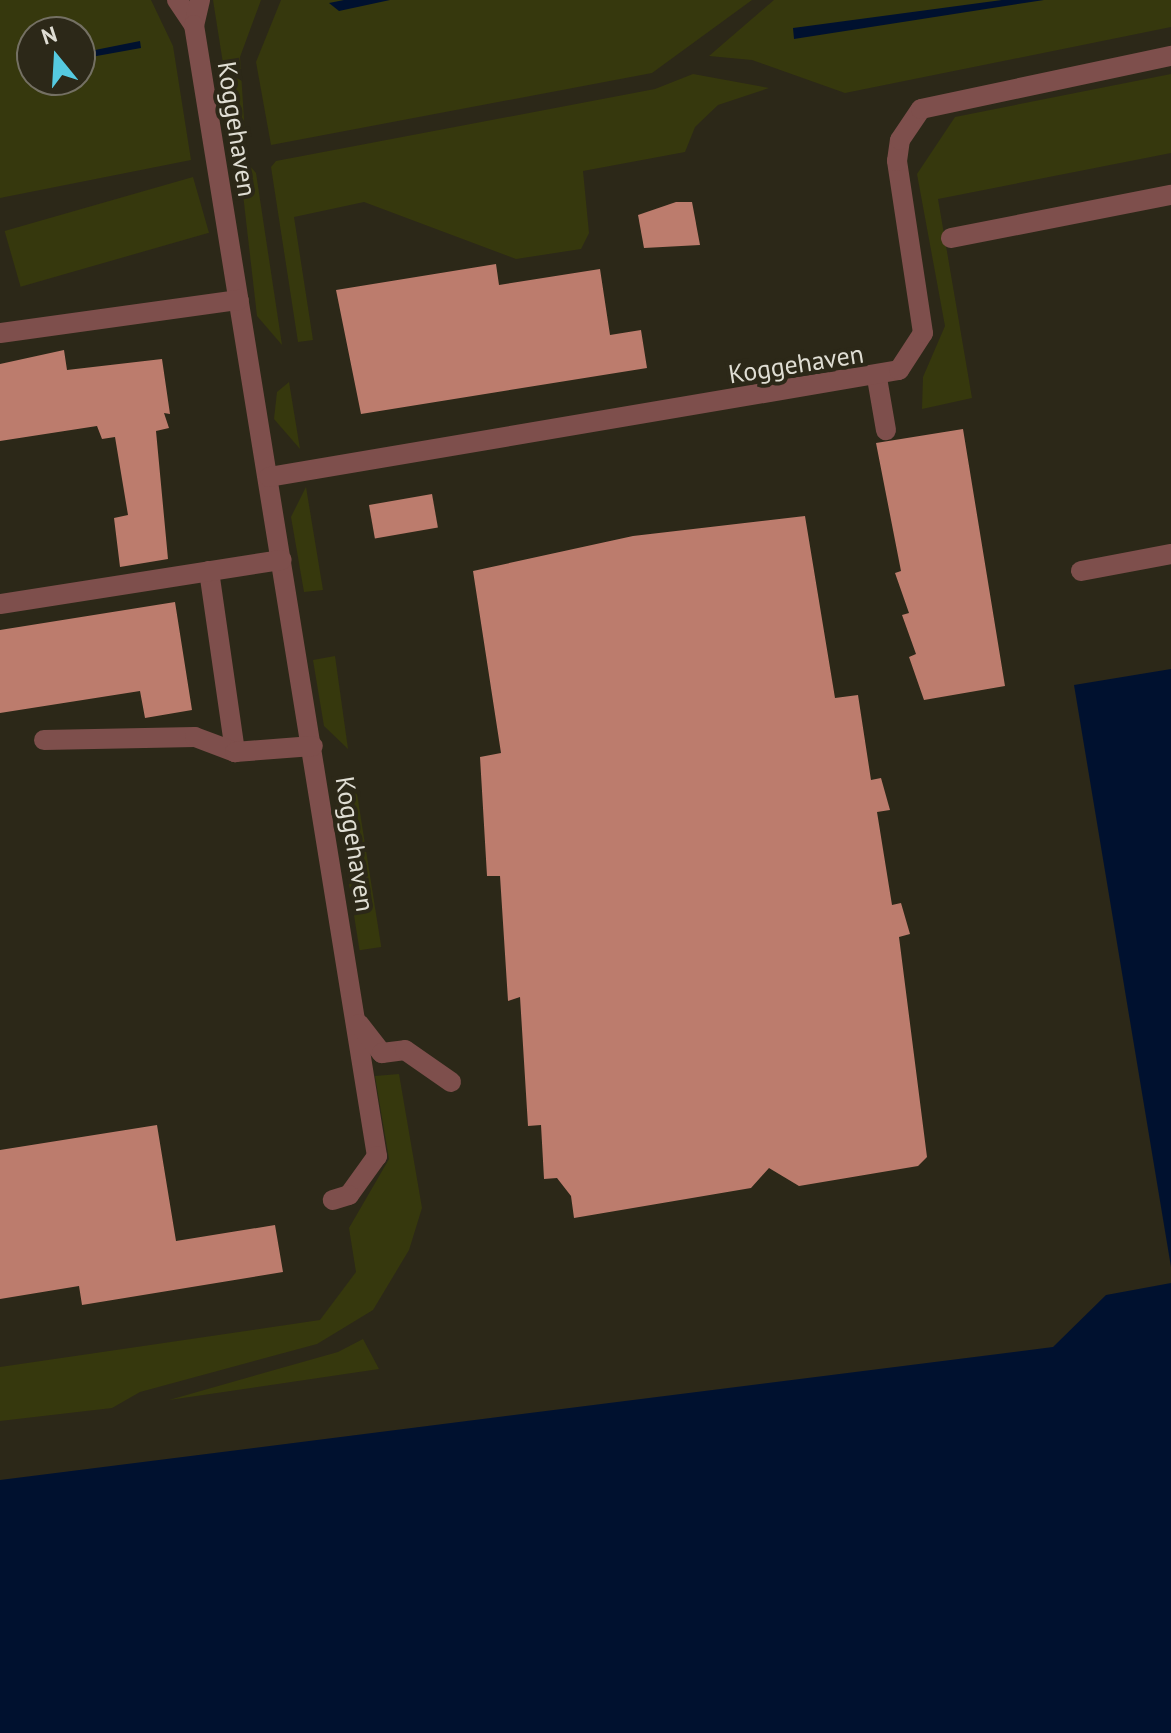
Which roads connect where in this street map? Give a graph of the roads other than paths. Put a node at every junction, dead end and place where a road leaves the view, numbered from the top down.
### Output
1 (177, 0) edge
2 (200, 0) edge
3 (194, 25) junction
4 (1171, 56) edge
5 (1171, 195) edge
6 (951, 238) dead end
7 (239, 300) junction
8 (0, 333) edge
9 (877, 378) junction
10 (886, 430) dead end
11 (269, 477) junction
12 (1171, 554) edge
13 (282, 560) junction
14 (209, 571) junction
15 (1081, 571) dead end
16 (0, 604) edge
17 (44, 740) dead end
18 (313, 746) junction
19 (235, 752) junction
20 (359, 1023) junction
21 (451, 1082) dead end
22 (333, 1200) dead end

1 - 3 street, Koggehaven
2 - 3 street, Koggehaven
3 - 7 street, Koggehaven
4 - 9 street, Koggehaven
5 - 6 street
7 - 8 street
7 - 11 street, Koggehaven
9 - 10 street
9 - 11 street, Koggehaven
11 - 13 street, Koggehaven
12 - 15 street
13 - 14 street
13 - 18 street, Koggehaven
14 - 16 street
14 - 19 street
17 - 19 street
18 - 19 street
18 - 20 street, Koggehaven
20 - 21 street
20 - 22 street, Koggehaven

